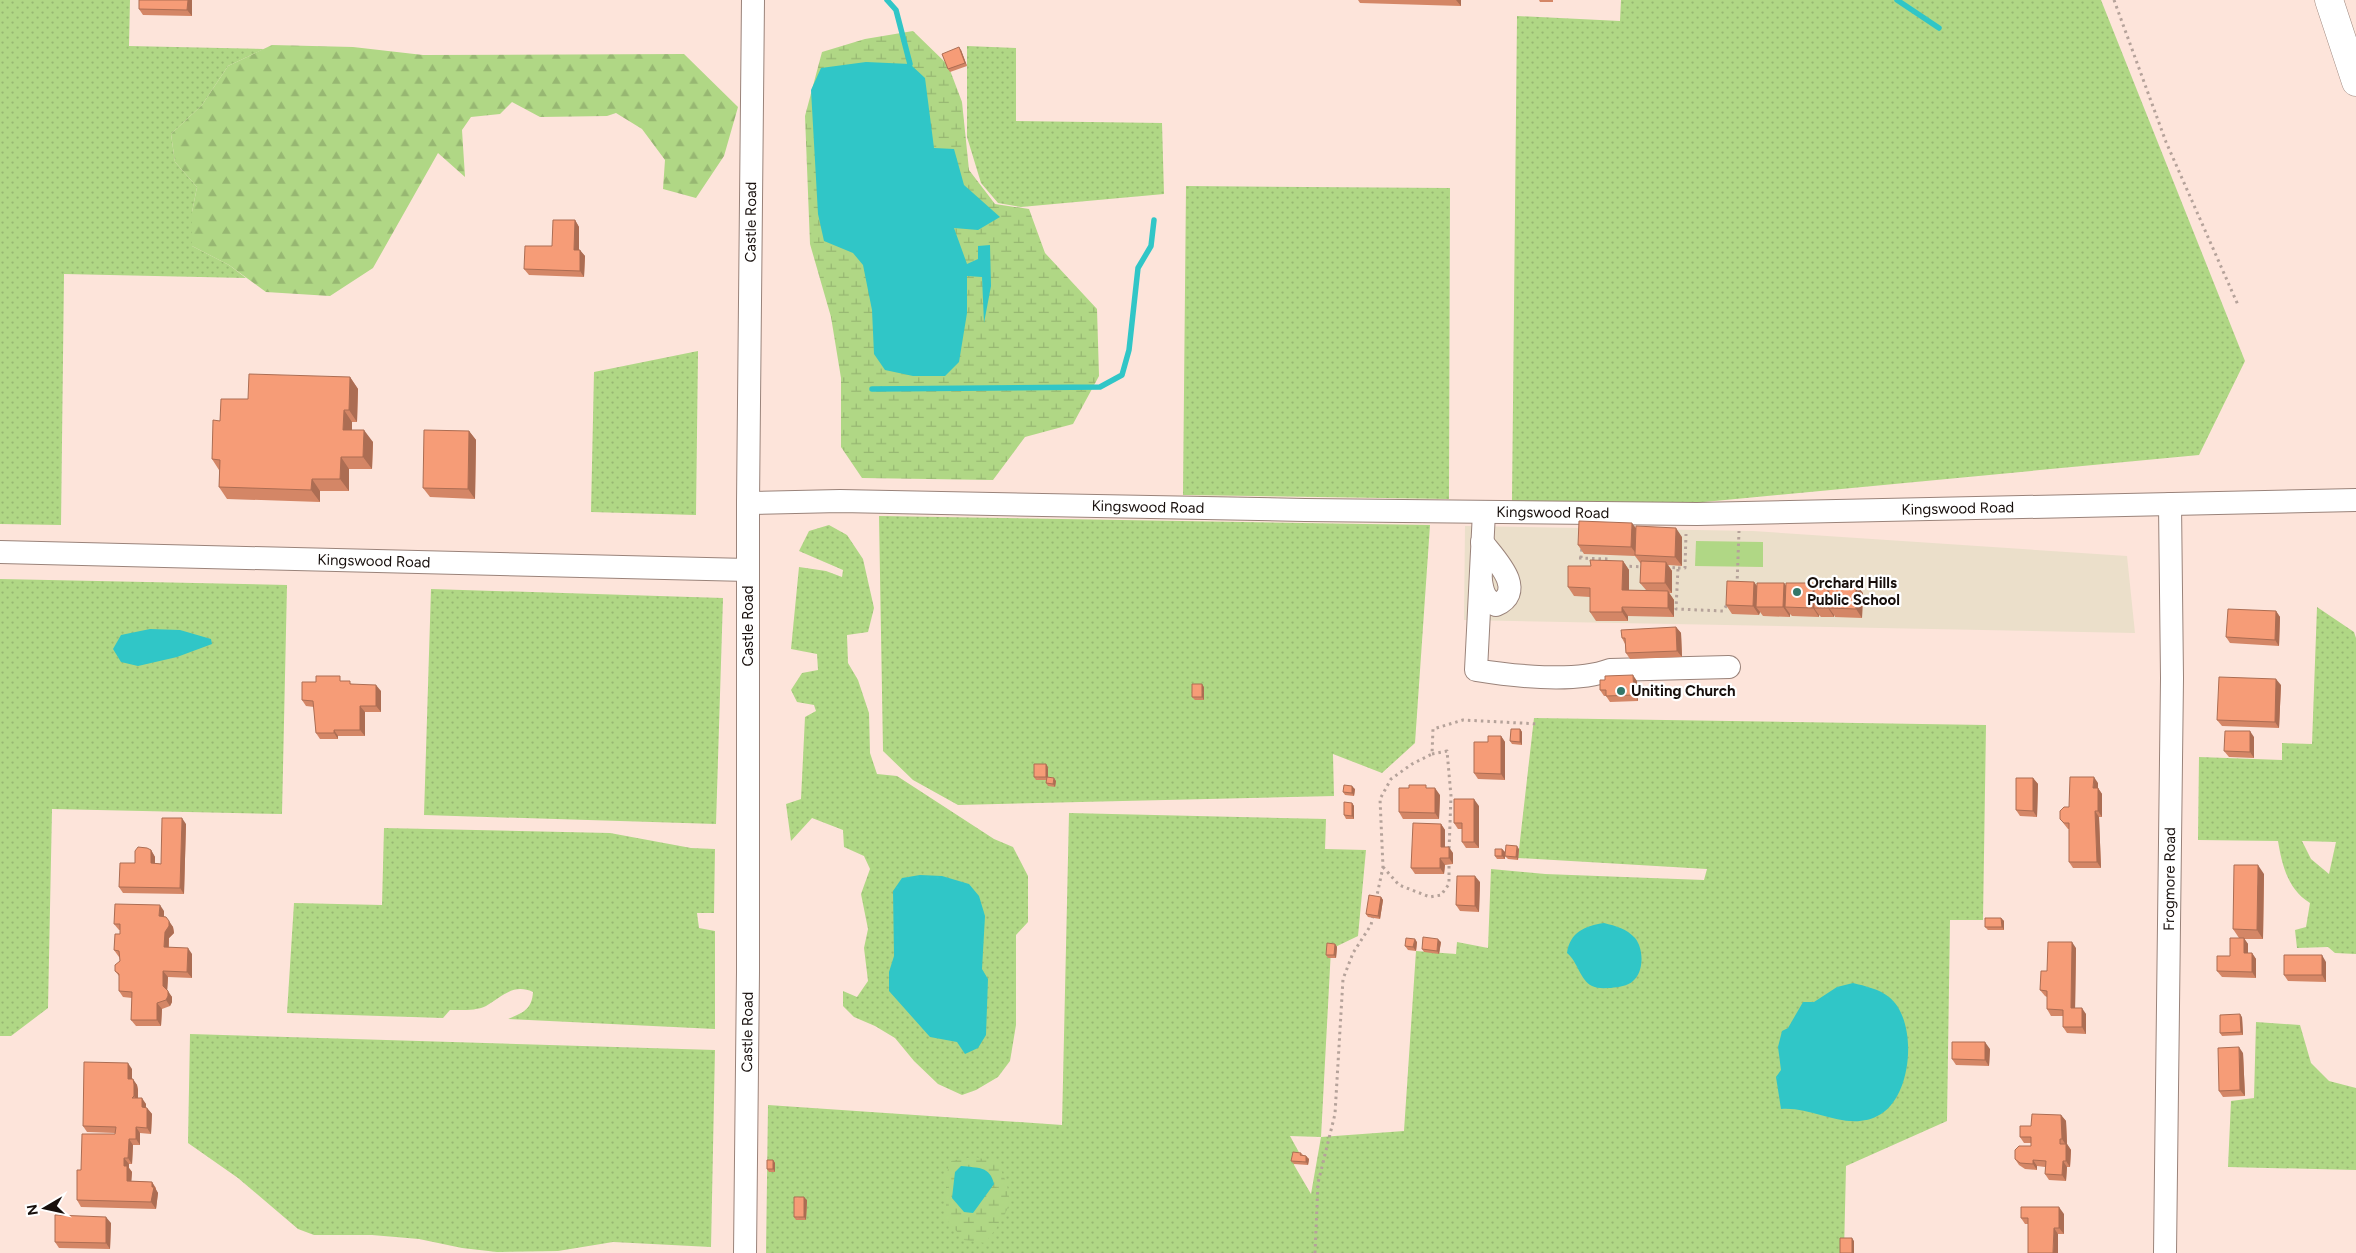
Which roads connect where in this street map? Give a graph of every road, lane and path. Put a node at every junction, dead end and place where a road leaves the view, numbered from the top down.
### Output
1 (753, 0) edge
2 (2114, 0) edge
3 (2330, 0) edge
4 (2356, 82) edge
5 (2238, 305) dead end
6 (2356, 500) edge
7 (748, 503) junction
8 (2170, 504) junction
9 (1484, 512) junction
10 (1739, 530) dead end
11 (1686, 534) dead end
12 (1482, 542) junction
13 (1582, 543) edge
14 (0, 552) edge
15 (1649, 567) edge
16 (1658, 567) edge
17 (1678, 568) junction
18 (748, 570) junction
19 (1481, 576) junction
20 (1839, 584) edge
21 (1731, 585) edge
22 (1737, 585) junction
23 (1747, 586) edge
24 (1802, 588) edge
25 (1667, 598) edge
26 (1677, 598) junction
27 (1731, 598) edge
28 (1728, 667) dead end
29 (1539, 724) dead end
30 (1432, 754) junction
31 (1449, 853) edge
32 (1449, 861) edge
33 (1383, 867) junction
34 (1375, 905) edge
35 (1373, 915) edge
36 (745, 1253) edge
37 (1315, 1253) edge
38 (2165, 1253) edge

1 - 7 street, Castle Road
2 - 5 path
3 - 4 highway
6 - 8 street, Kingswood Road
7 - 9 street, Kingswood Road
7 - 18 street, Castle Road
8 - 9 street, Kingswood Road
8 - 38 street, Frogmore Road
9 - 12 street
10 - 22 path
11 - 17 path
12 - 19 street
12 - 19 street
13 - 15 path
14 - 18 street, Kingswood Road
16 - 17 path
17 - 26 path
18 - 36 street, Castle Road
19 - 28 street
20 - 24 path
21 - 22 path
22 - 23 path
25 - 26 path
26 - 27 path
29 - 30 path
30 - 31 path
30 - 33 path
32 - 33 path
33 - 34 path
35 - 37 path

